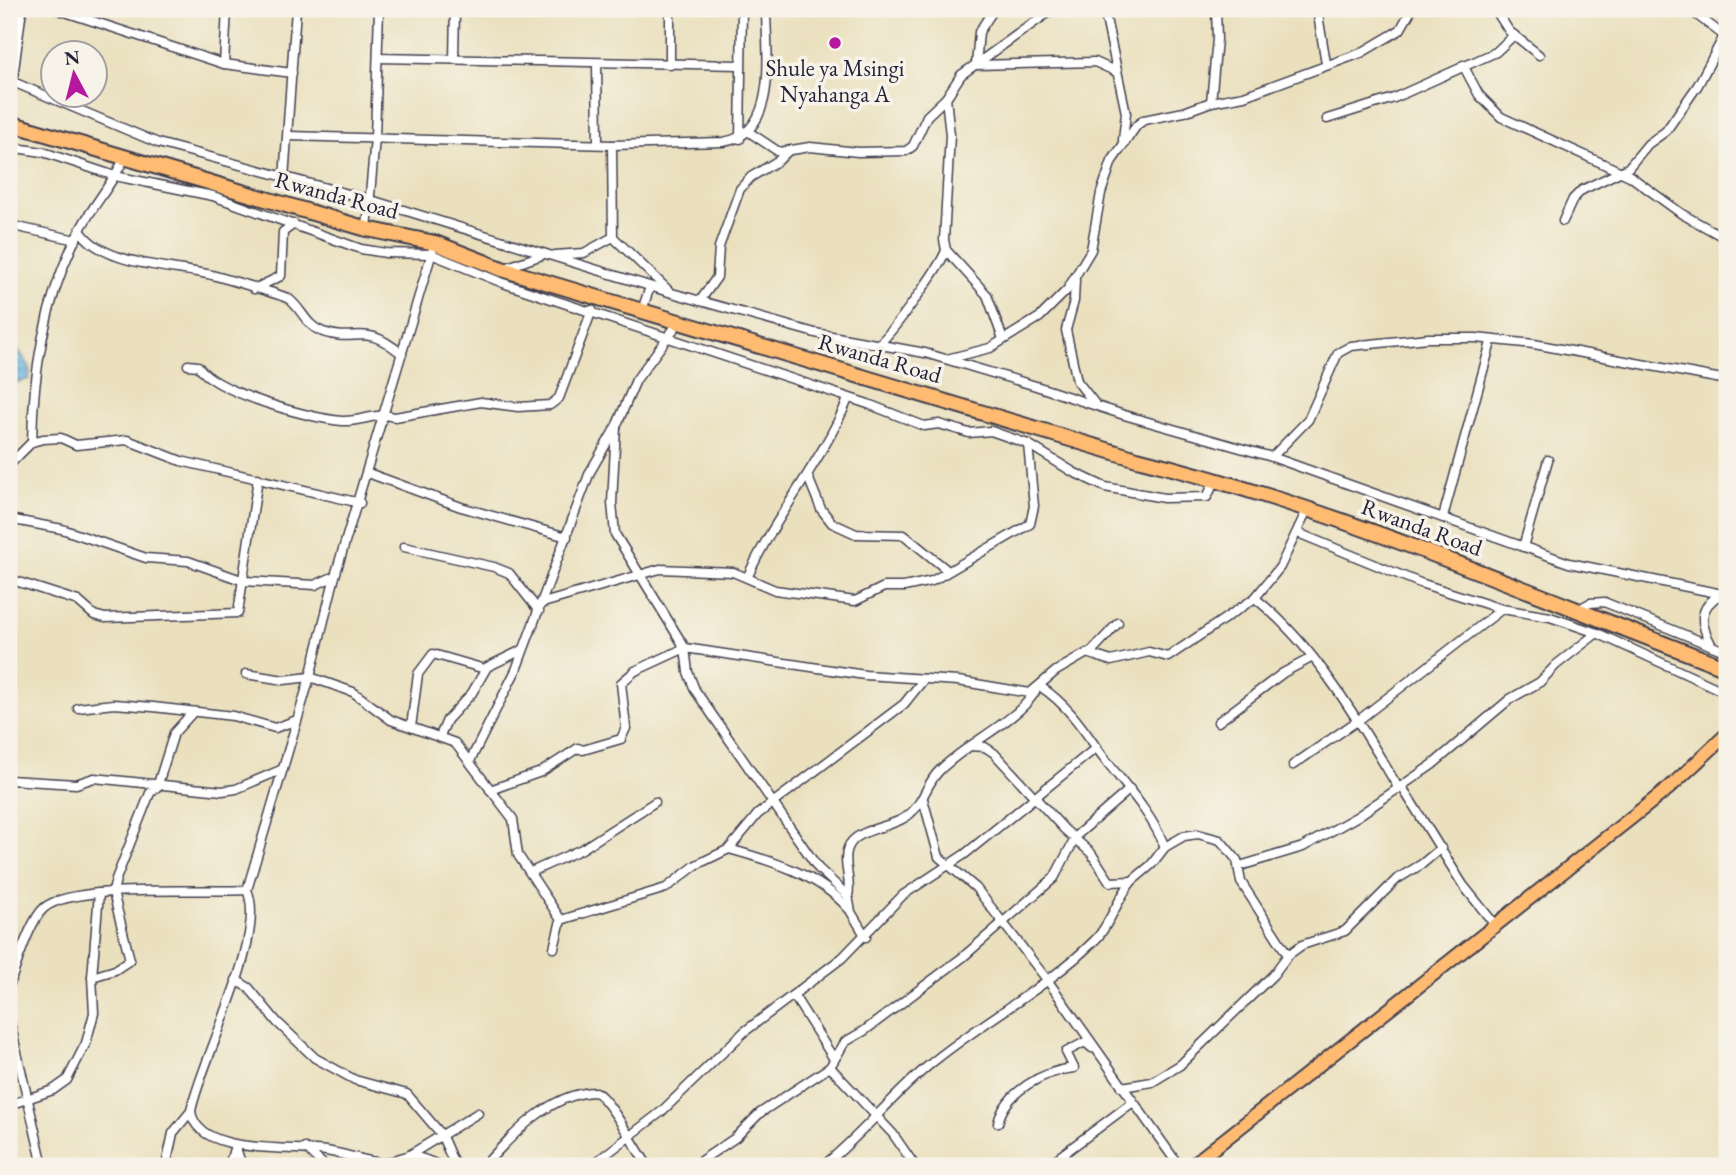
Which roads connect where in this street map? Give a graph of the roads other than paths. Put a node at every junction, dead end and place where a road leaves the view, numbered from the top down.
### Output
1 (22, 9) edge
2 (56, 9) edge
3 (227, 9) edge
4 (296, 9) edge
5 (379, 9) edge
6 (455, 9) edge
7 (670, 9) edge
8 (742, 9) edge
9 (766, 9) edge
10 (994, 9) edge
11 (1053, 9) edge
12 (1104, 9) edge
13 (1216, 9) edge
14 (1317, 9) edge
15 (1412, 9) edge
16 (1495, 9) edge
17 (1689, 9) edge
18 (1514, 35) junction
19 (1725, 37) edge
20 (1539, 55) dead end
21 (378, 58) junction
22 (454, 59) junction
23 (597, 63) junction
24 (224, 64) junction
25 (1326, 64) junction
26 (670, 65) junction
27 (740, 65) junction
28 (976, 65) junction
29 (1462, 65) junction
30 (1117, 72) junction
31 (292, 73) junction
32 (13, 82) junction
33 (946, 99) junction
34 (1211, 102) junction
35 (9, 108) edge
36 (1327, 119) dead end
37 (9, 123) edge
38 (748, 132) junction
39 (289, 136) junction
40 (375, 138) junction
41 (740, 139) junction
42 (1123, 143) junction
43 (598, 144) junction
44 (612, 145) junction
45 (9, 147) edge
46 (787, 152) junction
47 (124, 159) junction
48 (1620, 172) junction
49 (115, 176) junction
50 (284, 179) junction
51 (371, 200) junction
52 (1563, 221) dead end
53 (294, 224) junction
54 (9, 225) edge
55 (367, 229) junction
56 (80, 230) junction
57 (613, 237) junction
58 (1727, 239) edge
59 (76, 240) junction
60 (433, 248) junction
61 (946, 250) junction
62 (542, 255) junction
63 (502, 269) junction
64 (1075, 280) junction
65 (650, 287) junction
66 (253, 289) junction
67 (672, 293) junction
68 (700, 301) junction
69 (592, 310) junction
70 (642, 310) junction
71 (679, 322) junction
72 (668, 339) junction
73 (1003, 340) junction
74 (1491, 342) junction
75 (877, 346) junction
76 (402, 354) junction
77 (946, 359) junction
78 (188, 365) dead end
79 (1727, 380) edge
80 (848, 398) junction
81 (1098, 407) junction
82 (383, 414) junction
83 (616, 427) junction
84 (32, 442) junction
85 (1028, 444) junction
86 (1272, 457) junction
87 (1548, 460) dead end
88 (9, 465) edge
89 (368, 473) junction
90 (808, 477) junction
91 (258, 478) junction
92 (1216, 479) junction
93 (360, 503) junction
94 (1307, 510) junction
95 (1443, 517) junction
96 (9, 519) edge
97 (1298, 533) junction
98 (567, 537) junction
99 (404, 547) dead end
100 (1523, 547) junction
101 (947, 570) junction
102 (639, 573) junction
103 (335, 576) junction
104 (748, 576) junction
105 (9, 579) edge
106 (244, 581) junction
107 (1724, 594) edge
108 (1255, 598) junction
109 (541, 607) junction
110 (1502, 609) junction
111 (1577, 610) junction
112 (1118, 623) dead end
113 (1597, 634) junction
114 (1712, 646) junction
115 (685, 648) junction
116 (522, 650) junction
117 (1091, 652) junction
118 (1727, 652) edge
119 (1311, 658) junction
120 (1727, 668) edge
121 (485, 669) junction
122 (246, 674) dead end
123 (310, 677) junction
124 (924, 679) junction
125 (1038, 689) junction
126 (1727, 693) edge
127 (78, 708) dead end
128 (193, 712) junction
129 (1360, 719) junction
130 (296, 720) junction
131 (1218, 722) dead end
132 (411, 727) junction
133 (1727, 734) edge
134 (440, 736) junction
135 (970, 746) junction
136 (1097, 747) junction
137 (470, 761) junction
138 (1293, 765) dead end
139 (283, 769) junction
140 (9, 780) edge
141 (157, 787) junction
142 (1401, 788) junction
143 (1130, 789) junction
144 (490, 790) junction
145 (1035, 796) junction
146 (923, 799) junction
147 (655, 802) dead end
148 (772, 803) junction
149 (1074, 839) junction
150 (1165, 847) junction
151 (1441, 848) junction
152 (729, 849) junction
153 (1240, 866) junction
154 (948, 867) junction
155 (531, 872) junction
156 (1132, 881) junction
157 (247, 890) junction
158 (113, 892) junction
159 (99, 893) junction
160 (848, 896) junction
161 (851, 912) junction
162 (561, 920) junction
163 (1001, 921) junction
164 (1496, 926) junction
165 (866, 937) junction
166 (554, 948) dead end
167 (1288, 955) junction
168 (92, 977) junction
169 (236, 980) junction
170 (1048, 981) junction
171 (9, 983) edge
172 (794, 996) junction
173 (9, 1017) edge
174 (1100, 1054) junction
175 (832, 1063) junction
176 (1122, 1087) junction
177 (26, 1099) junction
178 (1133, 1102) junction
179 (9, 1105) edge
180 (191, 1111) junction
181 (478, 1113) dead end
182 (876, 1116) junction
183 (998, 1123) dead end
184 (441, 1134) junction
185 (626, 1136) junction
186 (236, 1145) junction
187 (305, 1148) junction
188 (408, 1156) junction
189 (43, 1166) edge
190 (166, 1166) edge
191 (229, 1166) edge
192 (242, 1166) edge
193 (325, 1166) edge
194 (441, 1166) edge
195 (455, 1166) edge
196 (484, 1166) edge
197 (591, 1166) edge
198 (648, 1166) edge
199 (694, 1166) edge
200 (823, 1166) edge
201 (915, 1166) edge
202 (1047, 1166) edge
203 (1179, 1166) edge
204 (1191, 1166) edge

1 - 32 street
2 - 24 street
3 - 24 street
4 - 31 street
5 - 21 street
6 - 22 street
7 - 26 street
8 - 27 street
9 - 38 street
10 - 28 street
11 - 28 street
12 - 30 street
13 - 34 street
14 - 25 street
15 - 25 street
16 - 18 street
17 - 19 street
18 - 20 street
18 - 29 street
19 - 48 street
21 - 22 street
21 - 40 street
22 - 23 street
23 - 26 street
23 - 43 street
24 - 31 street
25 - 34 street
26 - 27 street
27 - 41 street
28 - 30 street
28 - 33 street
29 - 36 street
29 - 48 street
30 - 42 street
31 - 39 street
32 - 35 street
32 - 50 street
33 - 46 street
33 - 61 street
34 - 42 street
37 - 47 highway, Rwanda Road
38 - 41 street
38 - 46 street
39 - 40 street
39 - 50 street
40 - 43 street
40 - 51 street
41 - 44 street
42 - 64 street
43 - 44 street
44 - 57 street
45 - 49 street
46 - 68 street
47 - 49 street
47 - 55 highway, Rwanda Road
48 - 52 street
48 - 58 street
49 - 53 street
49 - 56 street
50 - 51 street
51 - 55 street
51 - 62 street
53 - 60 street
53 - 66 street
54 - 59 street
55 - 60 highway, Rwanda Road
56 - 59 street
56 - 66 street
57 - 62 street
57 - 67 street
59 - 84 street
60 - 63 highway, Rwanda Road
60 - 69 street
60 - 76 street
61 - 73 street
61 - 75 street
62 - 63 street
62 - 65 street
63 - 70 highway, Rwanda Road
64 - 73 street
64 - 81 street
65 - 67 street
65 - 70 street
66 - 76 street
67 - 68 street
68 - 75 street
69 - 72 street
69 - 82 street
70 - 71 highway, Rwanda Road
71 - 72 street
71 - 92 highway, Rwanda Road
72 - 80 street
72 - 83 street
73 - 77 street
74 - 79 street
74 - 86 street
74 - 95 street
75 - 77 street
76 - 82 street
77 - 81 street
78 - 82 street
80 - 85 street
80 - 90 street
81 - 86 street
82 - 89 street
83 - 98 street
83 - 102 street
84 - 88 street
84 - 91 street
85 - 92 street
85 - 101 street
86 - 95 street
87 - 100 street
89 - 93 street
89 - 98 street
90 - 101 street
90 - 104 street
91 - 93 street
91 - 106 street
92 - 94 highway, Rwanda Road
93 - 103 street
94 - 97 street
94 - 111 highway, Rwanda Road
95 - 100 street
96 - 106 street
97 - 108 street
97 - 110 street
98 - 109 street
99 - 109 street
100 - 107 street
101 - 104 street
102 - 104 street
102 - 109 street
102 - 115 street
103 - 106 street
103 - 123 street
105 - 106 street
107 - 114 street
108 - 117 street
108 - 119 street
109 - 116 street
110 - 113 street
110 - 129 street
111 - 114 street
111 - 120 highway, Rwanda Road
112 - 117 street
113 - 126 street
113 - 142 street
114 - 118 street
115 - 124 street
115 - 144 street
115 - 148 street
116 - 121 street
116 - 137 street
117 - 125 street
119 - 129 street
119 - 131 street
121 - 132 street
121 - 134 street
122 - 123 street
123 - 130 street
123 - 132 street
124 - 125 street
124 - 148 street
125 - 135 street
125 - 136 street
127 - 128 street
128 - 130 street
128 - 141 street
129 - 138 street
129 - 142 street
130 - 139 street
132 - 134 street
133 - 164 main road
134 - 137 street
135 - 145 street
135 - 146 street
136 - 143 street
136 - 145 street
137 - 144 street
139 - 141 street
139 - 157 street
140 - 141 street
141 - 158 street
142 - 151 street
142 - 153 street
143 - 149 street
143 - 150 street
144 - 155 street
145 - 149 street
145 - 154 street
146 - 154 street
146 - 160 street
147 - 155 street
148 - 152 street
148 - 160 street
149 - 156 street
149 - 163 street
150 - 153 street
150 - 156 street
151 - 164 street
151 - 167 street
152 - 161 street
152 - 162 street
153 - 167 street
154 - 163 street
154 - 165 street
155 - 162 street
156 - 170 street
157 - 158 street
157 - 169 street
158 - 159 street
158 - 168 street
159 - 168 street
159 - 171 street
160 - 161 street
161 - 165 street
162 - 166 street
163 - 170 street
163 - 175 street
164 - 204 main road
165 - 172 street
167 - 176 street
168 - 177 street
169 - 180 street
169 - 184 street
170 - 174 street
170 - 182 street
172 - 175 street
172 - 185 street
173 - 177 street
174 - 176 street
174 - 183 street
175 - 182 street
175 - 199 street
176 - 178 street
177 - 179 street
177 - 189 street
178 - 202 street
178 - 203 street
180 - 186 street
180 - 190 street
181 - 184 street
182 - 200 street
182 - 201 street
184 - 188 street
184 - 195 street
185 - 196 street
185 - 197 street
185 - 198 street
186 - 187 street
186 - 191 street
186 - 192 street
187 - 188 street
187 - 193 street
188 - 194 street

